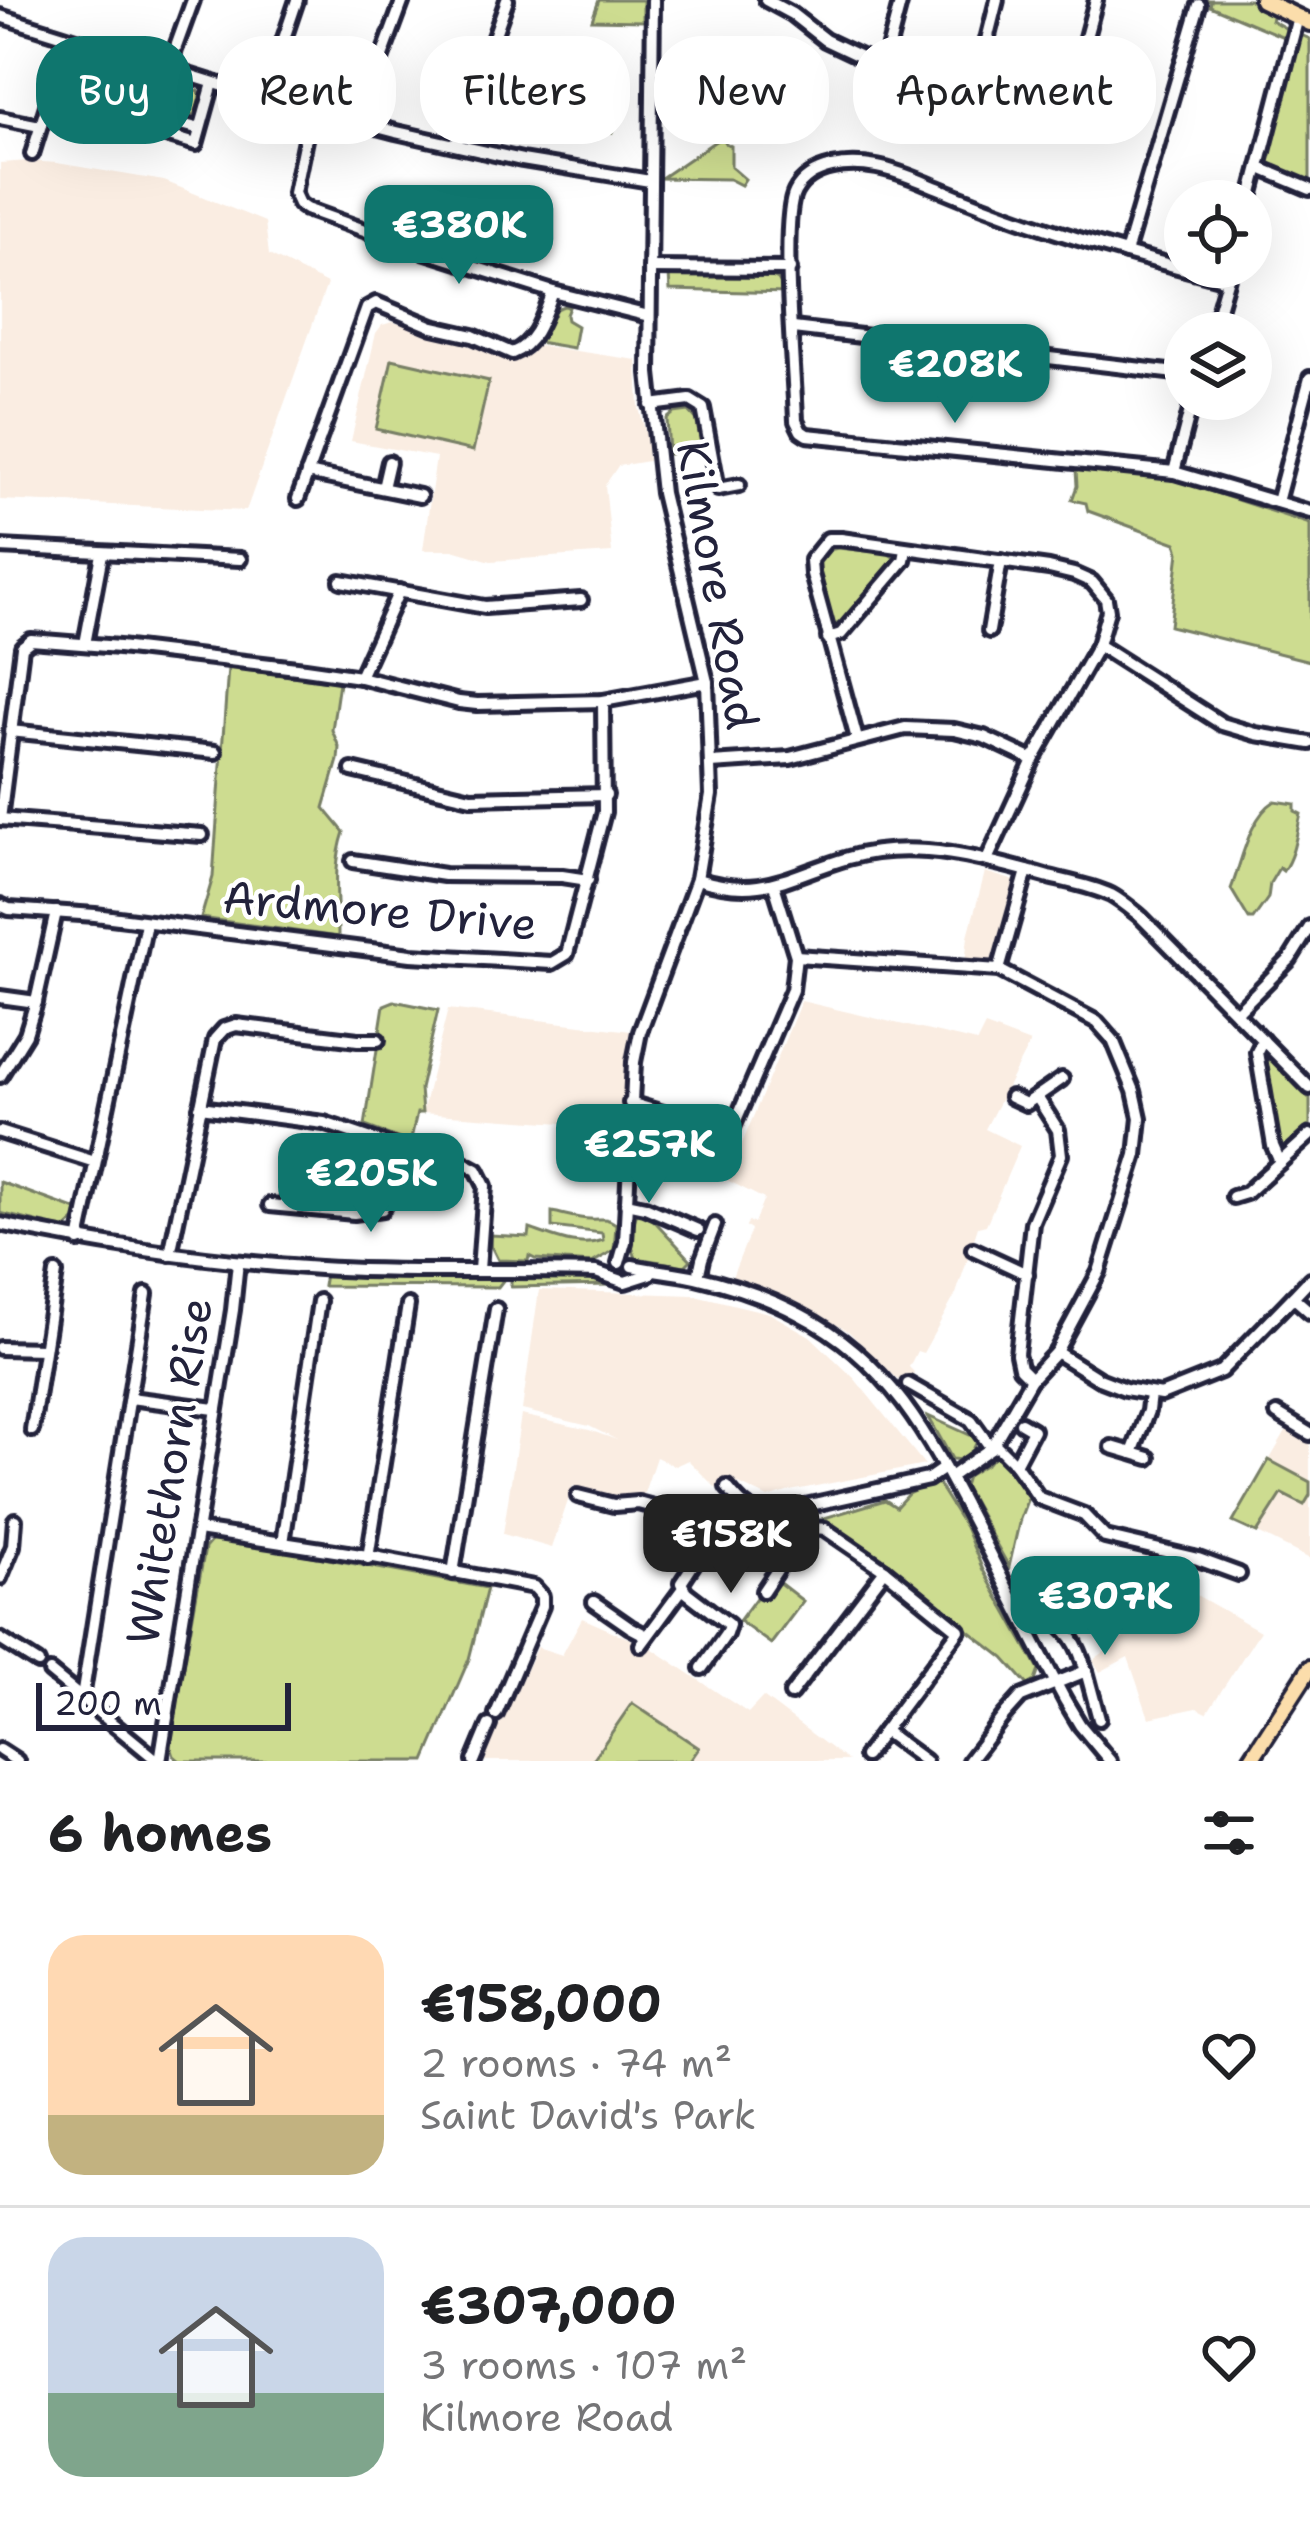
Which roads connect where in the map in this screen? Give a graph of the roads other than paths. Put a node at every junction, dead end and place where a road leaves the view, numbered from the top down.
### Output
1 (193, 0) edge
2 (297, 0) edge
3 (403, 0) edge
4 (507, 0) edge
5 (652, 0) edge
6 (766, 0) edge
7 (796, 0) edge
8 (901, 0) edge
9 (997, 0) edge
10 (1096, 0) edge
11 (1262, 0) edge
12 (1199, 5) dead end
13 (792, 14) junction
14 (0, 16) edge
15 (1304, 20) edge
16 (62, 36) edge
17 (180, 36) edge
18 (285, 36) edge
19 (390, 36) edge
20 (892, 36) edge
21 (988, 36) edge
22 (1086, 36) edge
23 (853, 52) edge
24 (193, 77) edge
25 (213, 83) junction
26 (217, 84) edge
27 (0, 118) edge
28 (36, 125) edge
29 (200, 129) dead end
30 (396, 131) edge
31 (36, 140) edge
32 (304, 144) edge
33 (456, 145) junction
34 (32, 154) dead end
35 (1259, 168) junction
36 (1256, 180) edge
37 (650, 181) junction
38 (1310, 189) edge
39 (1126, 253) junction
40 (1164, 263) edge
41 (650, 268) junction
42 (790, 269) junction
43 (553, 292) junction
44 (649, 316) junction
45 (793, 328) junction
46 (1164, 372) edge
47 (1310, 378) edge
48 (651, 405) junction
49 (1188, 420) edge
50 (389, 463) dead end
51 (1174, 472) junction
52 (307, 473) junction
53 (739, 485) dead end
54 (383, 488) junction
55 (420, 496) dead end
56 (298, 499) dead end
57 (1276, 502) junction
58 (1310, 512) edge
59 (0, 547) edge
60 (906, 550) junction
61 (102, 554) junction
62 (240, 559) dead end
63 (1000, 560) junction
64 (341, 581) dead end
65 (399, 591) junction
66 (581, 600) dead end
67 (989, 631) dead end
68 (828, 638) junction
69 (85, 644) junction
70 (1098, 645) junction
71 (360, 677) junction
72 (707, 682) junction
73 (603, 701) junction
74 (10, 731) junction
75 (857, 739) junction
76 (1310, 742) edge
77 (215, 752) dead end
78 (1033, 760) junction
79 (711, 763) junction
80 (352, 770) dead end
81 (606, 795) junction
82 (0, 819) edge
83 (202, 835) dead end
84 (353, 860) dead end
85 (987, 860) junction
86 (1027, 871) junction
87 (697, 879) junction
88 (588, 880) junction
89 (774, 885) junction
90 (0, 905) edge
91 (56, 912) junction
92 (146, 923) junction
93 (1310, 927) edge
94 (796, 956) junction
95 (999, 970) junction
96 (0, 997) edge
97 (36, 1002) junction
98 (1236, 1013) junction
99 (378, 1040) dead end
100 (1263, 1040) junction
101 (0, 1076) edge
102 (1062, 1079) dead end
103 (1310, 1088) edge
104 (1037, 1096) junction
105 (1011, 1097) dead end
106 (630, 1103) junction
107 (200, 1107) junction
108 (0, 1132) edge
109 (1310, 1135) edge
110 (407, 1151) junction
111 (95, 1162) junction
112 (1280, 1162) junction
113 (1233, 1197) dead end
114 (626, 1204) junction
115 (270, 1205) dead end
116 (0, 1224) edge
117 (715, 1225) dead end
118 (698, 1230) dead end
119 (79, 1240) junction
120 (973, 1249) dead end
121 (170, 1254) junction
122 (238, 1262) junction
123 (624, 1268) junction
124 (479, 1270) junction
125 (56, 1273) dead end
126 (1027, 1274) junction
127 (698, 1277) junction
128 (1310, 1279) edge
129 (146, 1294) dead end
130 (1293, 1297) junction
131 (319, 1301) dead end
132 (408, 1306) dead end
133 (496, 1309) dead end
134 (1310, 1312) edge
135 (0, 1348) edge
136 (44, 1349) junction
137 (1056, 1352) junction
138 (1031, 1379) junction
139 (908, 1384) dead end
140 (1150, 1394) junction
141 (130, 1398) junction
142 (215, 1409) junction
143 (1276, 1414) dead end
144 (1021, 1423) dead end
145 (32, 1430) dead end
146 (1310, 1434) edge
147 (993, 1445) junction
148 (1112, 1447) dead end
149 (1132, 1453) junction
150 (1149, 1458) dead end
151 (1016, 1464) junction
152 (947, 1472) junction
153 (728, 1487) dead end
154 (578, 1496) dead end
155 (742, 1506) junction
156 (15, 1520) dead end
157 (726, 1522) junction
158 (197, 1529) junction
159 (712, 1536) junction
160 (283, 1543) junction
161 (794, 1555) dead end
162 (368, 1558) junction
163 (885, 1570) junction
164 (453, 1573) junction
165 (1239, 1574) dead end
166 (0, 1578) edge
167 (683, 1588) junction
168 (763, 1591) dead end
169 (594, 1602) dead end
170 (1045, 1613) dead end
171 (0, 1639) edge
172 (38, 1663) dead end
173 (702, 1668) dead end
174 (1310, 1669) edge
175 (1086, 1671) junction
176 (50, 1672) dead end
177 (1056, 1683) junction
178 (791, 1694) dead end
179 (82, 1698) junction
180 (1099, 1719) dead end
181 (884, 1731) junction
182 (0, 1750) edge
183 (865, 1756) dead end
184 (15, 1760) edge
185 (159, 1761) edge
186 (474, 1761) edge
187 (925, 1761) edge
188 (969, 1761) edge
189 (1110, 1761) edge
190 (1250, 1761) edge

1 - 17 street
2 - 18 street
3 - 19 street
4 - 33 street
5 - 37 street, Kilmore Road
6 - 13 street
7 - 13 street
8 - 20 street
9 - 21 street
10 - 22 street
11 - 15 main road
12 - 39 street
13 - 23 street
14 - 16 street
15 - 35 street
24 - 25 street
25 - 26 street
25 - 29 street
27 - 28 street
30 - 33 street
31 - 34 street
32 - 43 street
33 - 37 street
35 - 36 street
35 - 38 street
37 - 41 street, Kilmore Road
39 - 40 street
39 - 42 street
41 - 42 street
41 - 44 street, Kilmore Road
42 - 45 street
43 - 44 street
43 - 52 street
44 - 48 street, Kilmore Road
45 - 46 street
45 - 51 street
47 - 57 street
48 - 53 street
48 - 72 street, Kilmore Road
49 - 51 street
50 - 54 street
51 - 57 street
52 - 54 street
52 - 56 street
54 - 55 street
57 - 58 street
59 - 61 street
60 - 63 street
60 - 68 street
60 - 68 street
61 - 62 street
61 - 69 street
63 - 67 street
63 - 70 street
64 - 65 street
65 - 66 street
65 - 71 street
68 - 75 street
69 - 71 street
69 - 74 street
70 - 76 street
70 - 78 street
71 - 73 street
72 - 73 street
72 - 79 street, Kilmore Road
73 - 81 street, Ardmore Drive
74 - 77 street
74 - 82 street
75 - 78 street
75 - 79 street
78 - 85 street
79 - 87 street, Kilmore Road
80 - 81 street
81 - 88 street, Ardmore Drive
82 - 83 street
84 - 88 street
85 - 86 street
85 - 89 street
86 - 95 street
86 - 98 street
87 - 89 street
87 - 106 street, Kilmore Road
88 - 92 street, Ardmore Drive
89 - 94 street
90 - 91 street, Ardmore Drive
91 - 92 street, Ardmore Drive
91 - 97 street
92 - 111 street
93 - 98 street
94 - 95 street
94 - 106 street
95 - 137 street
96 - 97 street
97 - 101 street
98 - 100 street
99 - 107 street
100 - 103 street
100 - 112 street
102 - 104 street
104 - 105 street
104 - 126 street
106 - 114 street, Kilmore Road
107 - 110 street
107 - 121 street
108 - 111 street
109 - 112 street
110 - 115 street
110 - 124 street
111 - 119 street
112 - 113 street
114 - 118 street
114 - 123 street, Kilmore Road
116 - 119 street
117 - 127 street
119 - 121 street
120 - 126 street
121 - 122 street
122 - 124 street
122 - 142 street, Whitethorn Rise
123 - 124 street
123 - 127 street
125 - 136 street
126 - 138 street
127 - 152 street
128 - 130 street
129 - 141 street
130 - 134 street
130 - 140 street
131 - 160 street
132 - 162 street
133 - 164 street
135 - 136 street
136 - 145 street
137 - 138 street
137 - 140 street
138 - 147 street
139 - 147 street
140 - 149 street
141 - 142 street
141 - 179 street
142 - 158 street, Whitethorn Rise
143 - 146 street
144 - 151 street
147 - 151 street
147 - 152 street
148 - 149 street
149 - 150 street
151 - 165 street
152 - 155 street
152 - 177 street
153 - 155 street
154 - 159 street
155 - 157 street
156 - 166 street
157 - 159 street
157 - 168 street
158 - 160 street
158 - 185 street, Whitethorn Rise
159 - 167 street
160 - 162 street
161 - 163 street
162 - 164 street
163 - 178 street
163 - 181 street
164 - 186 street
167 - 169 street
167 - 173 street
170 - 175 street
171 - 172 street
174 - 190 main road
175 - 177 street
175 - 180 street
176 - 179 street
177 - 188 street
177 - 189 street
179 - 185 street
181 - 183 street
181 - 187 street
182 - 184 street

